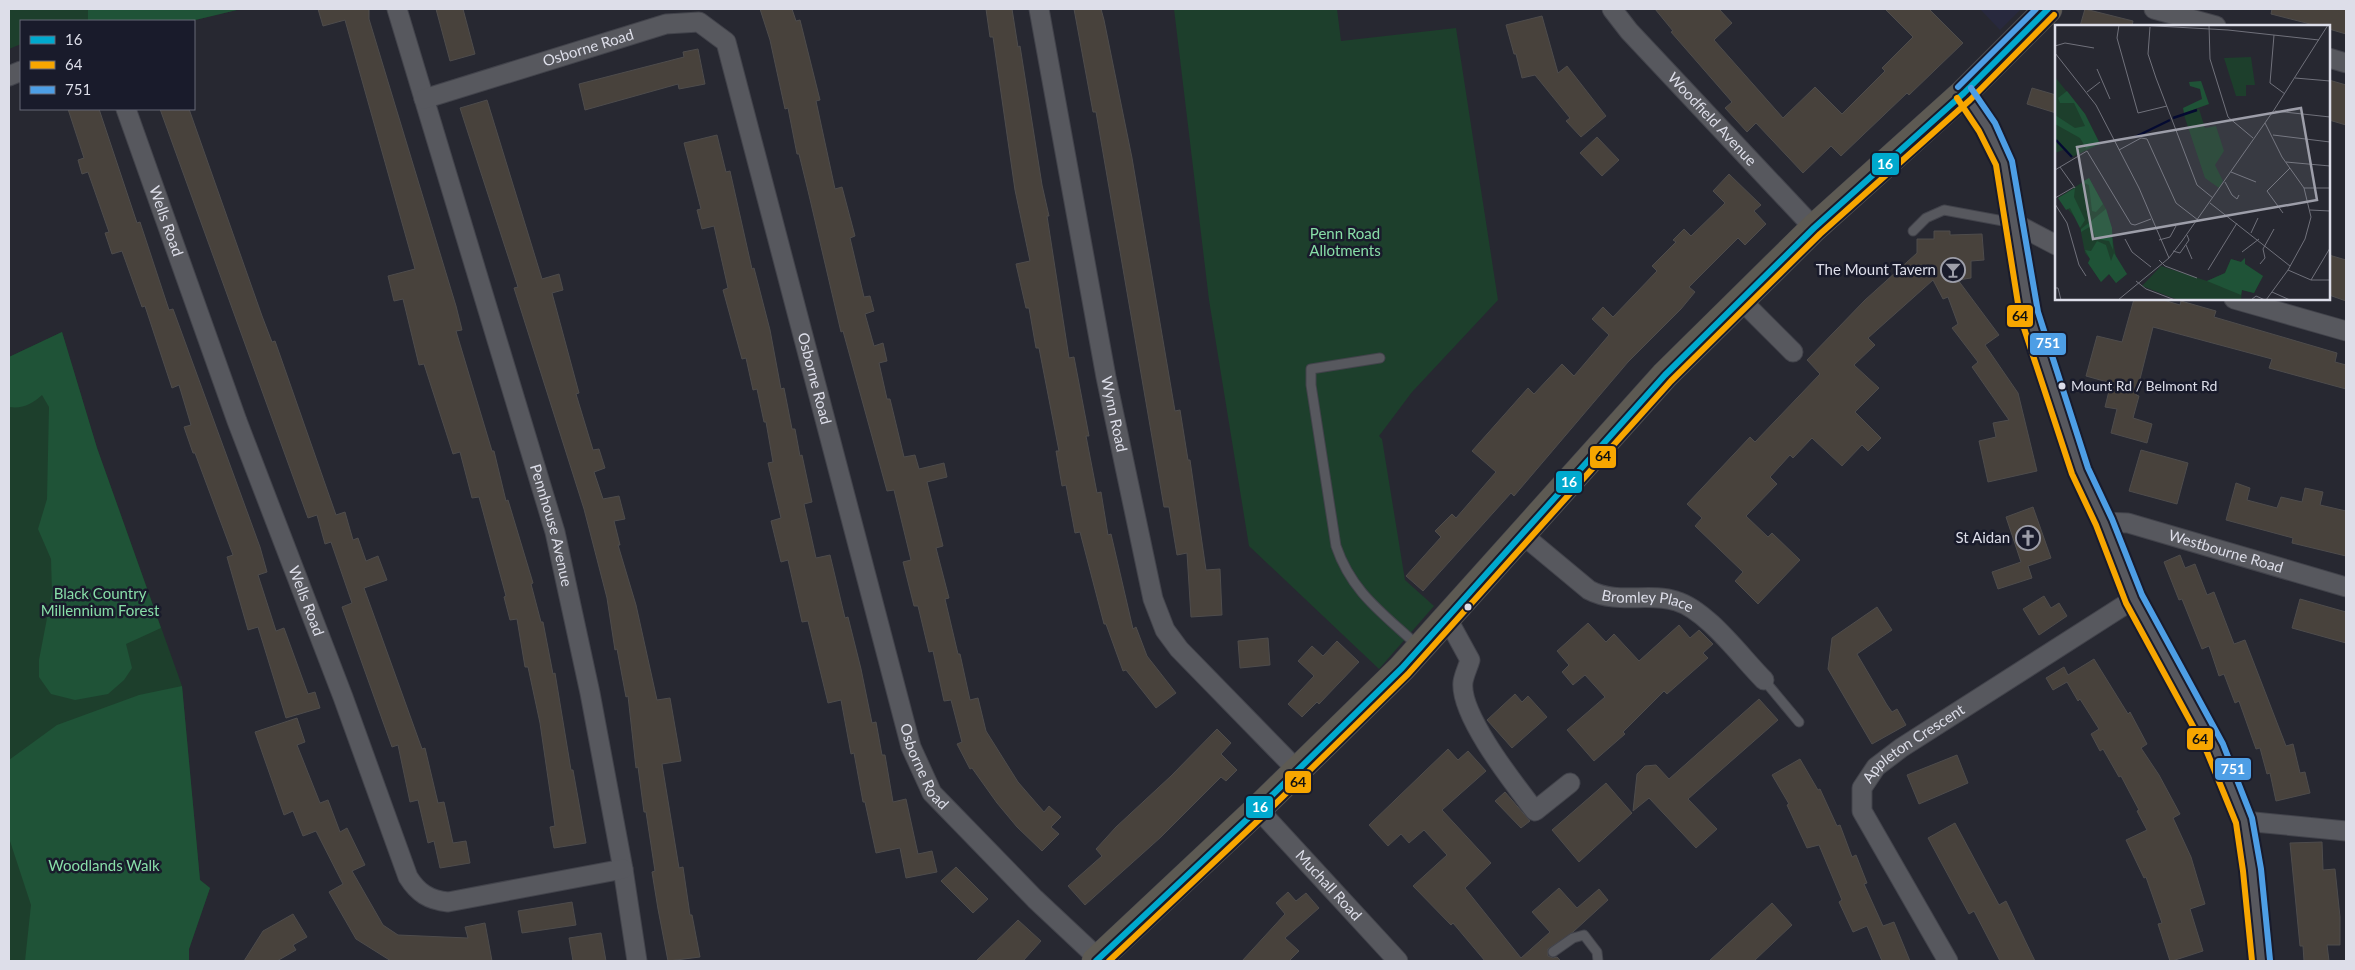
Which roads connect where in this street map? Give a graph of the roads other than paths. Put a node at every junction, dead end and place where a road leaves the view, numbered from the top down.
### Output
1 (397, 9) edge
2 (1039, 9) edge
3 (1612, 9) edge
4 (2048, 9) edge
5 (2154, 9) edge
6 (2212, 25) edge
7 (2330, 58) edge
8 (2346, 63) edge
9 (1964, 93) junction
10 (424, 100) junction
11 (126, 110) edge
12 (2014, 223) junction
13 (1814, 228) junction
14 (1913, 231) dead end
15 (2055, 244) edge
16 (1741, 300) junction
17 (2238, 300) edge
18 (2346, 331) edge
19 (1793, 352) dead end
20 (1380, 358) dead end
21 (2104, 522) junction
22 (1523, 534) junction
23 (2346, 586) edge
24 (2134, 599) junction
25 (1447, 618) junction
26 (1420, 648) junction
27 (1764, 680) joint
28 (1799, 722) dead end
29 (1297, 770) junction
30 (1570, 783) dead end
31 (1258, 809) junction
32 (2244, 821) junction
33 (2346, 831) edge
34 (623, 869) junction
35 (1553, 952) dead end
36 (1098, 960) edge
37 (637, 961) edge
38 (1398, 961) edge
39 (1598, 961) edge
40 (1948, 961) edge
41 (2261, 961) edge

1 - 10 street, Pennhouse Avenue
2 - 29 street, Wynn Road
3 - 13 street, Woodfield Avenue
4 - 9 highway
5 - 6 street
7 - 8 street
9 - 12 street
9 - 13 highway
10 - 34 street, Pennhouse Avenue
10 - 36 street, Osborne Road
11 - 34 street, Wells Road
12 - 14 lane
12 - 15 street
12 - 21 street
13 - 16 highway
16 - 19 street
16 - 22 highway
17 - 18 street
20 - 26 lane
21 - 23 street, Westbourne Road
21 - 24 street
22 - 25 highway
22 - 27 street, Bromley Place
24 - 32 street
24 - 40 street, Appleton Crescent
25 - 26 highway
25 - 30 street
26 - 29 highway
27 - 28 lane
29 - 31 highway
31 - 36 highway
31 - 38 street, Muchall Road
32 - 33 street
32 - 41 street
34 - 37 street, Pennhouse Avenue
35 - 39 lane

